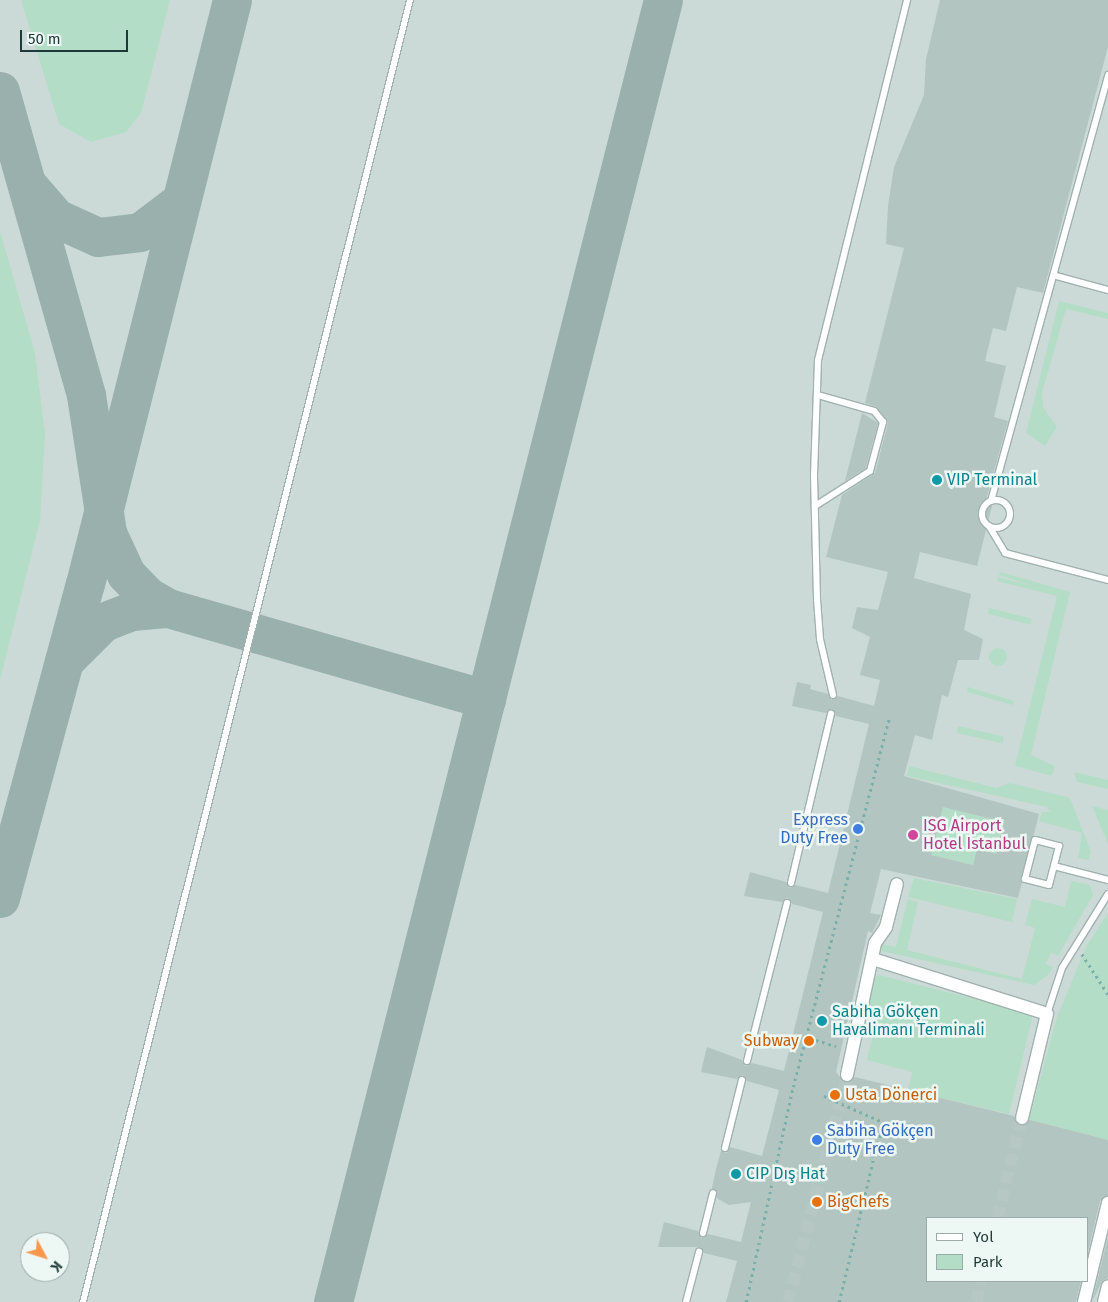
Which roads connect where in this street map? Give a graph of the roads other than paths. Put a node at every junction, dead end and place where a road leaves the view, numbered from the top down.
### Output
1 (410, 0) edge
2 (907, 0) edge
3 (1108, 75) edge
4 (1056, 276) junction
5 (1108, 290) edge
6 (818, 395) junction
7 (991, 501) junction
8 (815, 506) junction
9 (989, 526) junction
10 (1108, 580) edge
11 (834, 695) dead end
12 (831, 714) dead end
13 (1054, 866) junction
14 (1108, 880) edge
15 (791, 883) dead end
16 (897, 884) dead end
17 (1108, 894) edge
18 (787, 903) dead end
19 (873, 959) junction
20 (1047, 1014) junction
21 (747, 1061) dead end
22 (847, 1075) tunnel mouth
23 (742, 1080) dead end
24 (1022, 1118) tunnel mouth
25 (725, 1148) dead end
26 (713, 1193) dead end
27 (1108, 1203) edge
28 (703, 1233) dead end
29 (699, 1252) dead end
30 (1108, 1286) edge
31 (83, 1302) edge
32 (686, 1302) edge
33 (1084, 1302) edge
34 (1104, 1302) edge

1 - 31 lane
2 - 6 lane
3 - 4 lane
4 - 5 lane
4 - 7 lane
6 - 8 lane
6 - 8 lane
7 - 9 lane
7 - 9 lane
8 - 11 lane
9 - 10 lane
12 - 15 lane
13 - 13 lane
13 - 14 lane
16 - 19 street
17 - 20 lane
18 - 21 lane
19 - 20 street
19 - 22 street
20 - 24 street
23 - 25 lane
26 - 28 lane
27 - 33 street
29 - 32 lane
30 - 34 street

